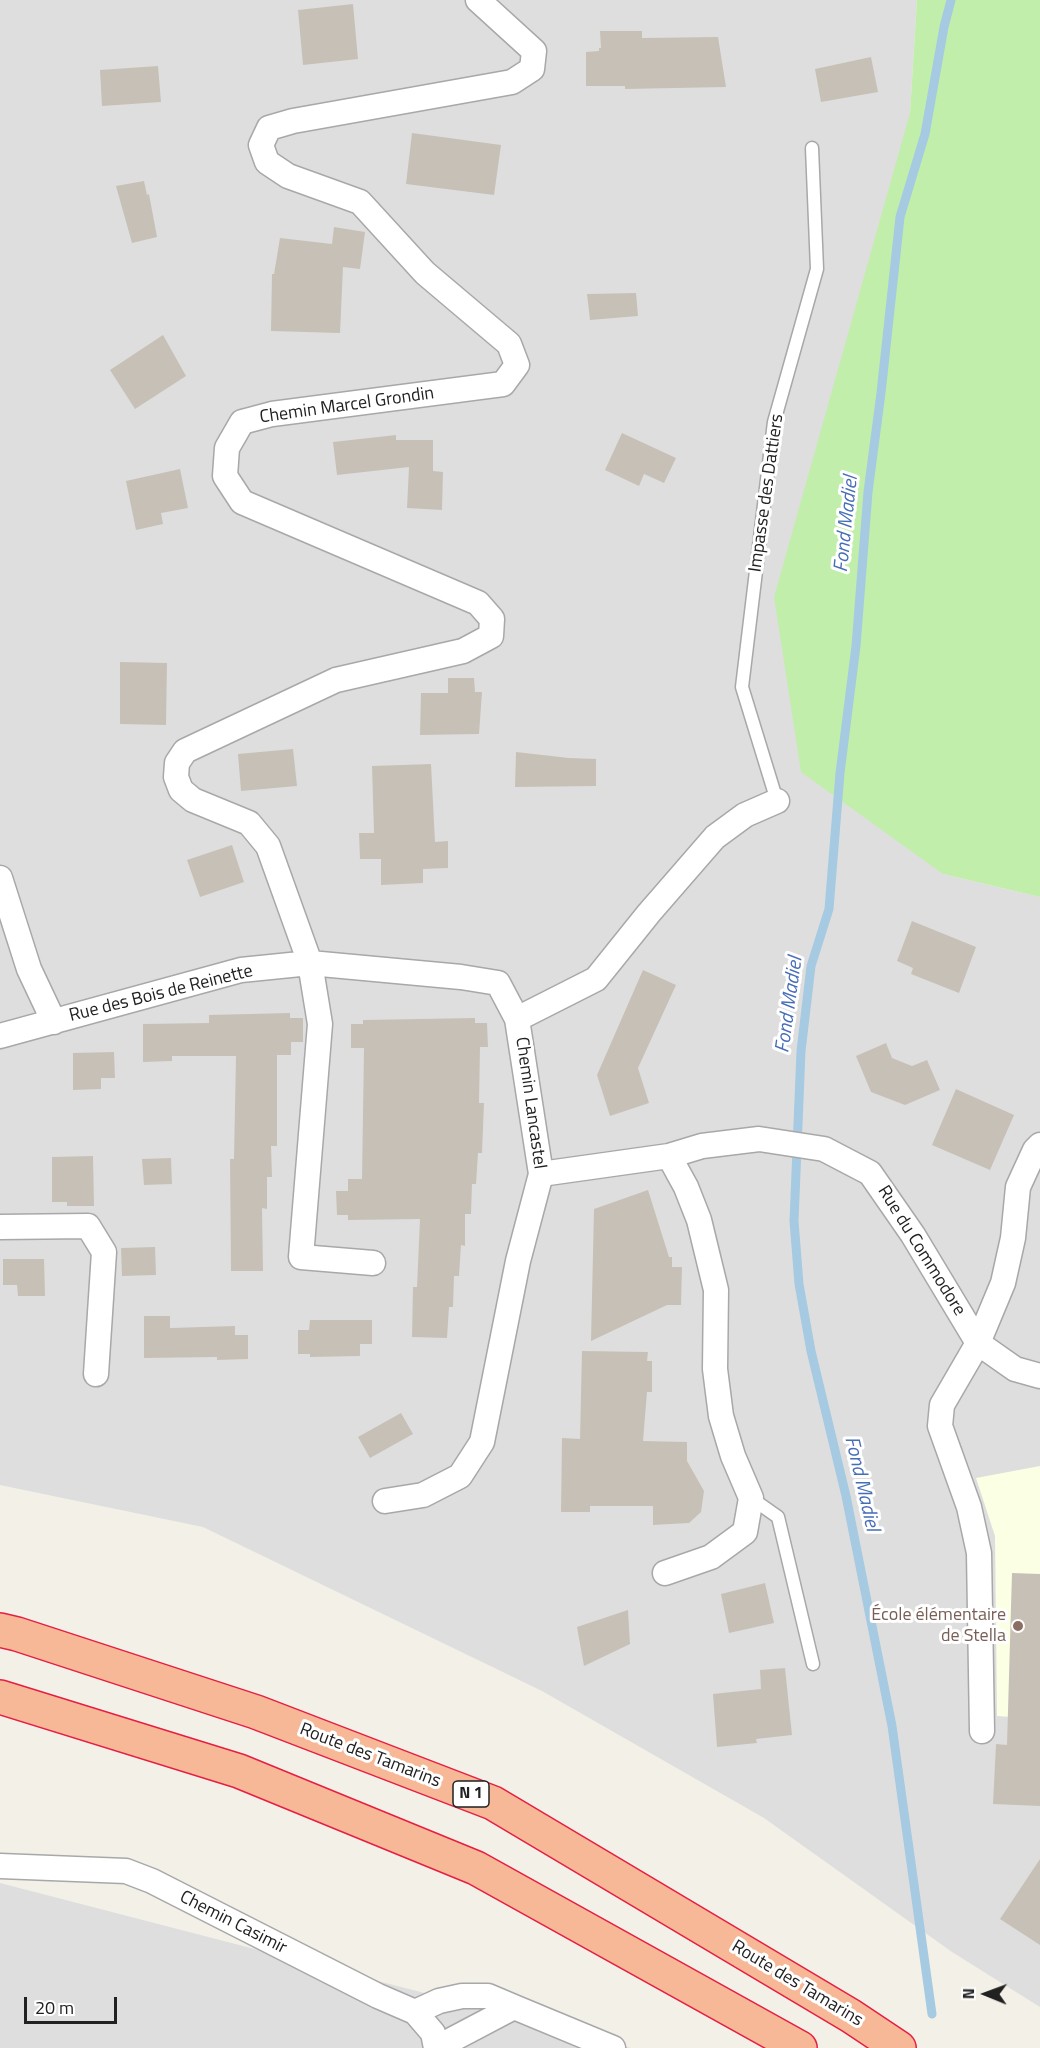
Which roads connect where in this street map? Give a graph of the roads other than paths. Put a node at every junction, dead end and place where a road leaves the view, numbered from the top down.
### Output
1 (478, 0) edge
2 (812, 148) dead end
3 (777, 801) joint
4 (0, 878) edge
5 (310, 963) junction
6 (517, 1018) junction
7 (54, 1022) junction
8 (0, 1036) edge
9 (1040, 1145) edge
10 (669, 1156) junction
11 (542, 1174) junction
12 (0, 1227) edge
13 (373, 1263) dead end
14 (978, 1343) junction
15 (96, 1374) dead end
16 (1040, 1376) edge
17 (751, 1497) junction
18 (385, 1501) dead end
19 (665, 1574) dead end
20 (0, 1630) edge
21 (813, 1664) dead end
22 (0, 1697) edge
23 (982, 1731) dead end
24 (0, 1866) edge
25 (514, 2007) junction
26 (414, 2012) junction
27 (436, 2048) edge
28 (613, 2048) edge
29 (800, 2048) edge
30 (899, 2048) edge

1 - 5 street, Chemin Marcel Grondin
2 - 3 lane, Impasse des Dattiers
3 - 6 street, Chemin Lancastel
4 - 7 street
5 - 6 street, Rue des Bois de Reinette
5 - 7 street, Rue des Bois de Reinette
5 - 13 street
6 - 11 street, Chemin Lancastel
7 - 8 street, Rue des Bois de Reinette
9 - 14 street
10 - 11 street, Rue du Commodore
10 - 14 street, Rue du Commodore
10 - 17 street
11 - 18 street, Chemin Lancastel
12 - 15 street
14 - 16 street, Rue du Commodore
14 - 23 street
17 - 19 street
17 - 21 lane
20 - 30 highway, Route des Tamarins / N 1
22 - 29 highway
24 - 26 street, Chemin Casimir
25 - 26 street
25 - 27 street
25 - 28 street
26 - 27 street, Chemin Casimir

